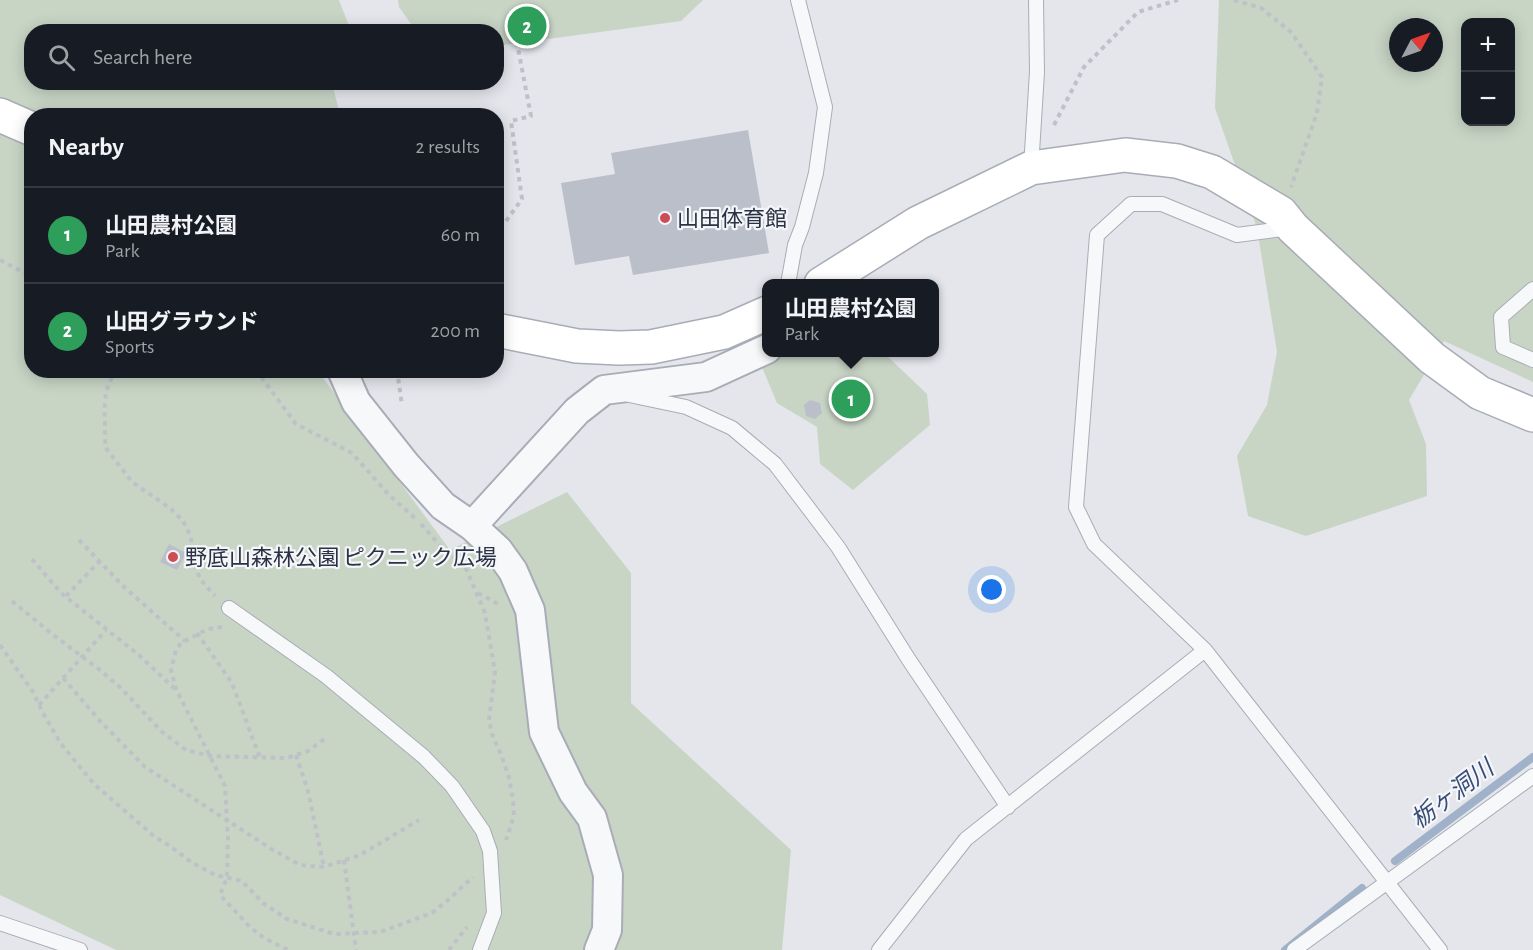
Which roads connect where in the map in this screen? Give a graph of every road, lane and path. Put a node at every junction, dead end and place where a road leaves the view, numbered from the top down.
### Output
1 (798, 0) edge
2 (1036, 0) edge
3 (1178, 0) edge
4 (1234, 0) edge
5 (518, 43) dead end
6 (0, 115) edge
7 (24, 126) edge
8 (1053, 128) dead end
9 (1031, 168) junction
10 (1287, 220) junction
11 (506, 221) dead end
12 (0, 260) edge
13 (24, 273) edge
14 (789, 279) edge
15 (829, 279) edge
16 (1533, 290) edge
17 (762, 315) edge
18 (504, 332) edge
19 (762, 351) edge
20 (1533, 360) edge
21 (111, 378) edge
22 (262, 378) edge
23 (346, 378) edge
24 (398, 378) edge
25 (604, 390) junction
26 (402, 405) dead end
27 (1533, 415) edge
28 (472, 526) junction
29 (79, 540) dead end
30 (32, 559) dead end
31 (99, 562) junction
32 (66, 596) junction
33 (216, 598) dead end
34 (12, 601) dead end
35 (235, 611) joint
36 (106, 630) junction
37 (197, 633) junction
38 (185, 641) junction
39 (0, 645) edge
40 (1205, 650) junction
41 (83, 657) junction
42 (63, 678) junction
43 (176, 689) junction
44 (39, 705) junction
45 (327, 737) dead end
46 (296, 755) junction
47 (211, 756) junction
48 (260, 758) junction
49 (1533, 776) edge
50 (1008, 807) junction
51 (227, 819) junction
52 (419, 820) dead end
53 (490, 858) junction
54 (344, 860) junction
55 (324, 867) junction
56 (227, 878) junction
57 (1388, 882) junction
58 (0, 923) edge
59 (354, 935) junction
60 (80, 950) edge
61 (288, 950) edge
62 (356, 950) edge
63 (480, 950) edge
64 (599, 950) edge
65 (879, 950) edge
66 (1294, 950) edge
67 (1440, 950) edge

1 - 14 lane
2 - 9 lane
3 - 8 path
4 - 10 path
5 - 11 path
6 - 7 street
9 - 10 street
9 - 15 street
10 - 27 street
10 - 40 lane
12 - 13 path
16 - 20 lane
17 - 18 street
19 - 25 street
21 - 33 path
22 - 53 path
23 - 28 street
24 - 26 path
25 - 28 street
25 - 50 lane
28 - 64 street
29 - 31 path
30 - 32 path
31 - 32 path
31 - 38 path
32 - 36 path
34 - 41 path
35 - 37 path
35 - 53 lane
36 - 41 path
36 - 43 path
37 - 38 path
37 - 48 path
38 - 43 path
39 - 44 path
40 - 50 lane
40 - 57 lane
41 - 42 path
41 - 47 path
42 - 44 path
42 - 51 path
43 - 47 path
44 - 56 path
45 - 46 path
46 - 48 path
46 - 55 path
47 - 48 path
47 - 51 path
49 - 57 lane
50 - 65 lane
51 - 55 path
51 - 56 path
52 - 54 path
53 - 59 path
53 - 63 lane
54 - 55 path
54 - 59 path
56 - 59 path
56 - 61 path
57 - 66 lane
57 - 67 lane
58 - 60 lane
59 - 62 path

